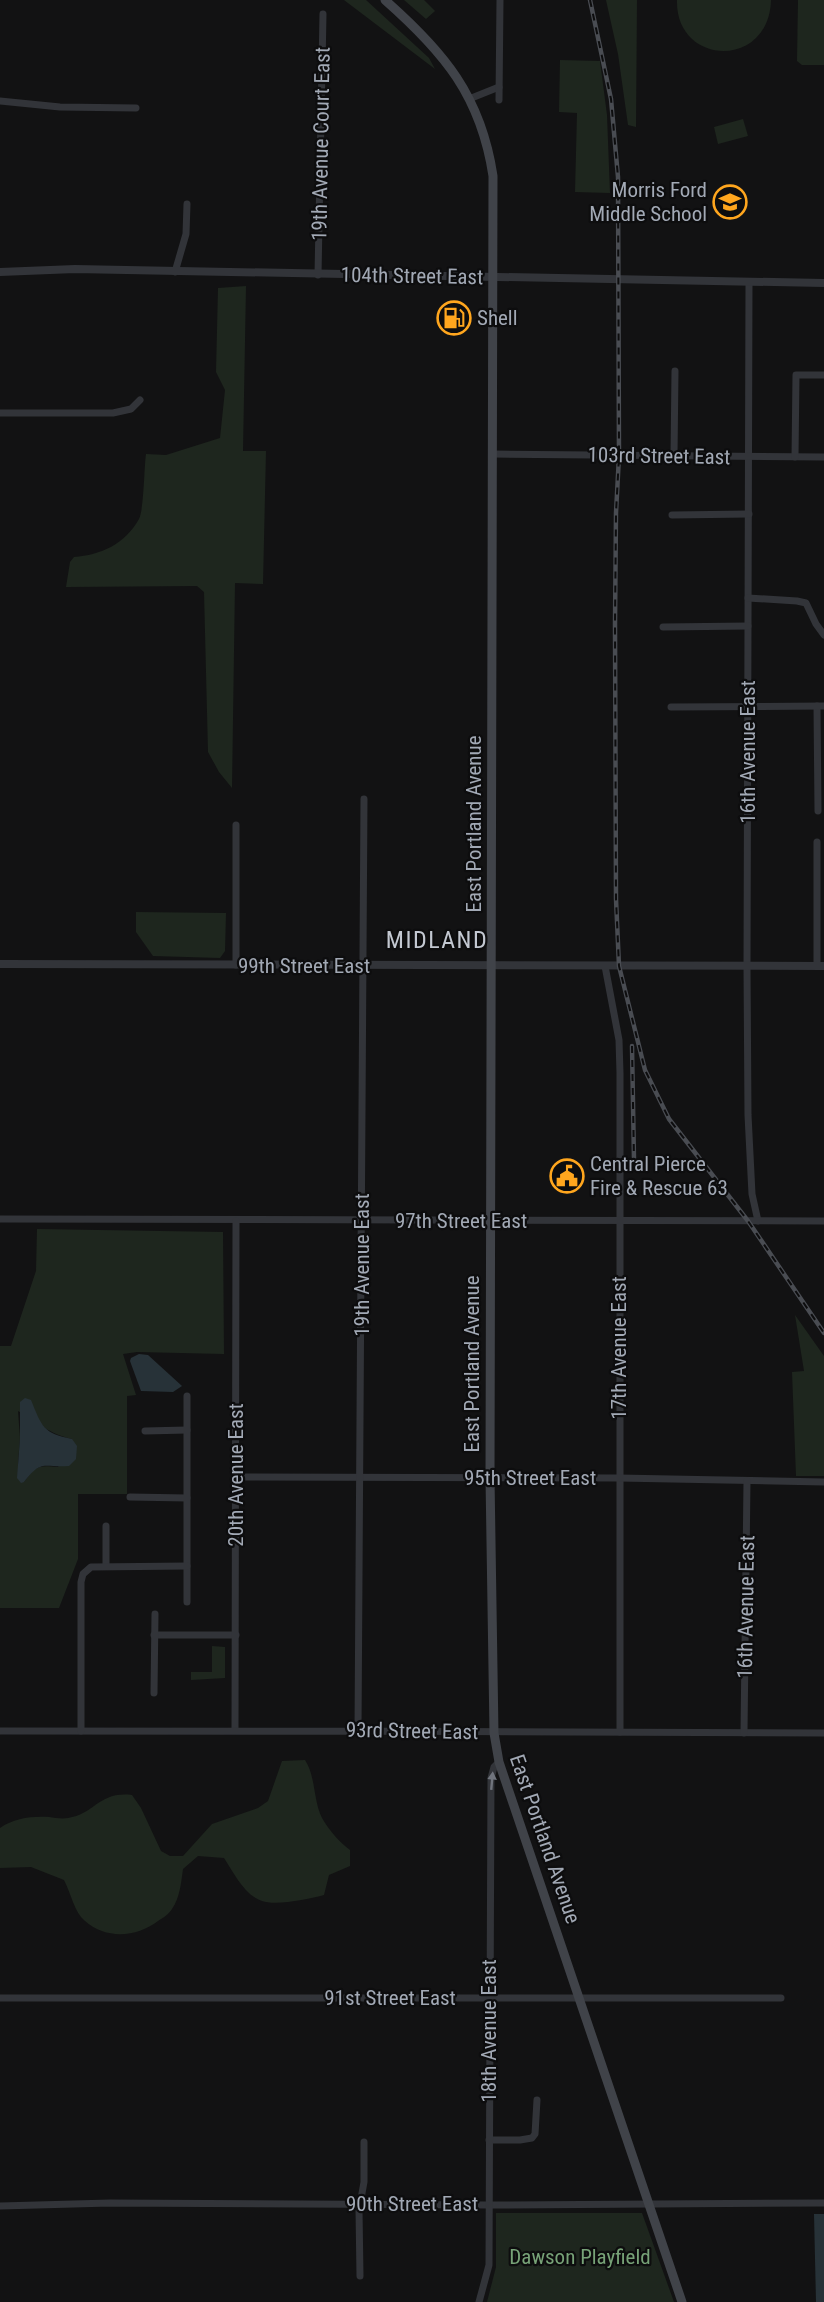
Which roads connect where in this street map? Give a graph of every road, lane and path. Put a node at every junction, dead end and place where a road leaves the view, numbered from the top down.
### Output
1 (385, 0) edge
2 (500, 0) edge
3 (323, 14) dead end
4 (499, 87) junction
5 (469, 99) junction
6 (499, 100) dead end
7 (0, 101) edge
8 (136, 108) dead end
9 (187, 204) dead end
10 (0, 272) edge
11 (175, 272) junction
12 (318, 275) junction
13 (494, 277) junction
14 (749, 282) junction
15 (824, 283) edge
16 (675, 371) dead end
17 (824, 375) edge
18 (140, 400) dead end
19 (0, 413) edge
20 (493, 454) junction
21 (674, 456) junction
22 (748, 457) junction
23 (795, 457) junction
24 (824, 457) edge
25 (749, 514) junction
26 (672, 515) dead end
27 (748, 598) junction
28 (748, 626) junction
29 (663, 627) dead end
30 (824, 634) edge
31 (671, 706) dead end
32 (821, 706) edge
33 (748, 707) junction
34 (364, 799) dead end
35 (818, 811) dead end
36 (236, 825) dead end
37 (817, 842) dead end
38 (0, 964) edge
39 (236, 965) junction
40 (363, 966) junction
41 (491, 966) junction
42 (605, 966) junction
43 (747, 966) junction
44 (820, 966) edge
45 (0, 1219) edge
46 (236, 1221) junction
47 (362, 1221) junction
48 (491, 1221) junction
49 (619, 1221) junction
50 (758, 1221) junction
51 (824, 1221) edge
52 (187, 1396) dead end
53 (187, 1430) junction
54 (146, 1431) dead end
55 (237, 1477) junction
56 (360, 1477) junction
57 (490, 1478) junction
58 (619, 1478) junction
59 (747, 1481) junction
60 (824, 1482) edge
61 (130, 1497) dead end
62 (187, 1498) junction
63 (106, 1526) dead end
64 (106, 1566) junction
65 (187, 1566) junction
66 (187, 1602) dead end
67 (154, 1614) dead end
68 (154, 1635) junction
69 (236, 1635) junction
70 (154, 1693) dead end
71 (235, 1730) junction
72 (358, 1730) junction
73 (0, 1731) edge
74 (81, 1731) junction
75 (620, 1732) junction
76 (744, 1732) junction
77 (494, 1733) junction
78 (824, 1733) edge
79 (499, 1761) junction
80 (579, 1997) junction
81 (0, 1998) edge
82 (489, 1998) junction
83 (781, 1998) dead end
84 (537, 2100) dead end
85 (489, 2140) junction
86 (364, 2142) dead end
87 (824, 2203) edge
88 (362, 2204) junction
89 (490, 2205) junction
90 (648, 2205) junction
91 (0, 2206) edge
92 (360, 2276) dead end
93 (479, 2302) edge
94 (682, 2302) edge

1 - 5 main road, East Portland Avenue
2 - 4 street
3 - 12 street, 19th Avenue Court East
4 - 5 street
4 - 6 street
5 - 13 main road, East Portland Avenue
7 - 8 street
9 - 11 street
10 - 11 street, 104th Street East
11 - 12 street, 104th Street East
12 - 13 street, 104th Street East
13 - 14 street, 104th Street East
13 - 20 main road, East Portland Avenue
14 - 15 street, 104th Street East
14 - 22 street, 16th Avenue East
16 - 21 street
17 - 23 street
18 - 19 street
20 - 21 street, 103rd Street East
20 - 41 main road, East Portland Avenue
21 - 22 street, 103rd Street East
22 - 23 street, 103rd Street East
22 - 25 street, 16th Avenue East
23 - 24 street, 103rd Street East
25 - 26 street
25 - 27 street, 16th Avenue East
27 - 28 street, 16th Avenue East
27 - 30 street
28 - 29 street
28 - 33 street, 16th Avenue East
31 - 33 street
32 - 33 street
32 - 35 street
33 - 43 street, 16th Avenue East
34 - 40 street, 19th Avenue East
36 - 39 street
37 - 44 street
38 - 39 street, 99th Street East
39 - 40 street, 99th Street East
40 - 41 street, 99th Street East
40 - 47 street, 19th Avenue East
41 - 42 street, 99th Street East
41 - 48 main road, East Portland Avenue
42 - 43 street, 99th Street East
42 - 49 street, 17th Avenue East
43 - 44 street, 99th Street East
43 - 50 street, 16th Avenue East
45 - 46 street, 97th Street East
46 - 47 street, 97th Street East
46 - 55 street, 20th Avenue East
47 - 48 street, 97th Street East
47 - 56 street, 19th Avenue East
48 - 49 street, 97th Street East
48 - 57 main road, East Portland Avenue
49 - 50 street, 97th Street East
49 - 58 street, 17th Avenue East
50 - 51 street, 97th Street East
52 - 53 street
53 - 54 street
53 - 62 street
55 - 56 street, 95th Street East
55 - 69 street, 20th Avenue East
56 - 57 street, 95th Street East
56 - 72 street, 19th Avenue East
57 - 58 street, 95th Street East
57 - 77 main road, East Portland Avenue
58 - 59 street, 95th Street East
58 - 75 street, 17th Avenue East
59 - 60 street, 95th Street East
59 - 76 street, 16th Avenue East
61 - 62 street
62 - 65 street
63 - 64 street
64 - 65 street
64 - 74 street
65 - 66 street
67 - 68 street
68 - 69 street
68 - 70 street
69 - 71 street, 20th Avenue East
71 - 72 street, 93rd Street East
71 - 74 street, 93rd Street East
72 - 77 street, 93rd Street East
73 - 74 street, 93rd Street East
75 - 76 street, 93rd Street East
75 - 77 street, 93rd Street East
76 - 78 street, 93rd Street East
77 - 79 main road, East Portland Avenue
79 - 80 main road, East Portland Avenue
82 -> 79 street, 18th Avenue East
80 - 82 street, 91st Street East
80 - 83 street, 91st Street East
80 - 90 main road, East Portland Avenue
81 - 82 street, 91st Street East
82 - 85 street, 18th Avenue East
84 - 85 street
85 - 89 street, 18th Avenue East
86 - 88 street
87 - 90 street, 90th Street East
88 - 89 street, 90th Street East
88 - 91 street, 90th Street East
88 - 92 street
89 - 90 street, 90th Street East
89 - 93 street, 18th Avenue East
90 - 94 main road, East Portland Avenue

